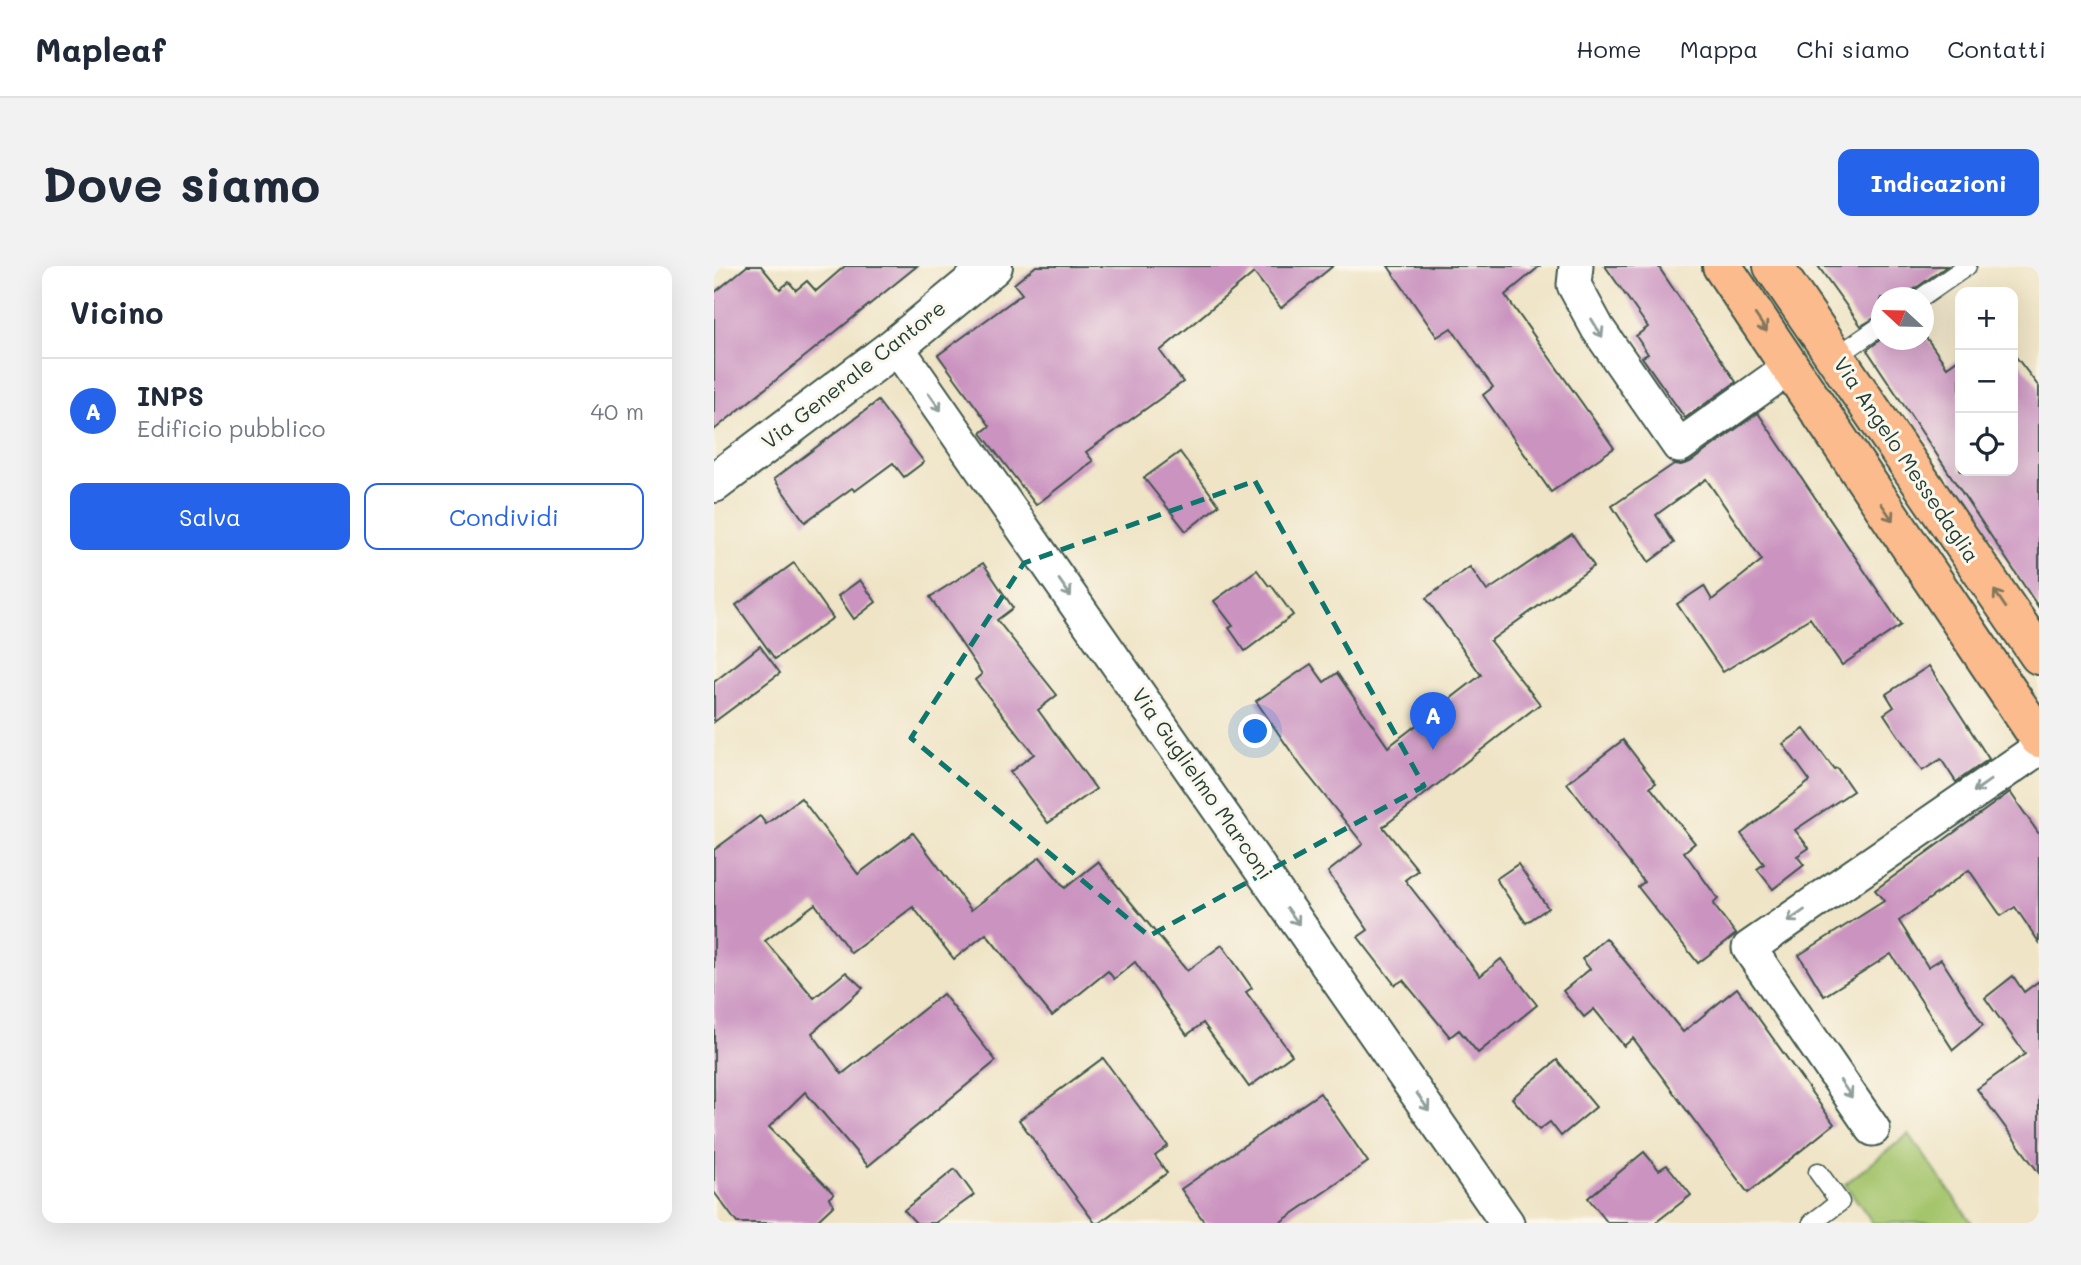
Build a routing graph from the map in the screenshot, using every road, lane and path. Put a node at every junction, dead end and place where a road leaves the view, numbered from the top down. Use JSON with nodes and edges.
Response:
{"nodes":[{"id":1,"x":1576,"y":266,"type":"edge"},
{"id":2,"x":1722,"y":266,"type":"edge"},
{"id":3,"x":1773,"y":266,"type":"edge"},
{"id":4,"x":1966,"y":266,"type":"edge"},
{"id":5,"x":977,"y":271,"type":"edge"},
{"id":6,"x":1934,"y":289,"type":"edge"},
{"id":7,"x":1871,"y":333,"type":"edge"},
{"id":8,"x":896,"y":346,"type":"junction"},
{"id":9,"x":1836,"y":357,"type":"junction"},
{"id":10,"x":1790,"y":367,"type":"junction"},
{"id":11,"x":714,"y":482,"type":"edge"},
{"id":12,"x":2039,"y":655,"type":"edge"},
{"id":13,"x":2039,"y":738,"type":"edge"},
{"id":14,"x":2039,"y":748,"type":"edge"},
{"id":15,"x":1873,"y":1129,"type":"dead end"},
{"id":16,"x":1818,"y":1172,"type":"dead end"},
{"id":17,"x":1507,"y":1223,"type":"edge"},
{"id":18,"x":1812,"y":1223,"type":"edge"}],
"edges":[{"from":1,"to":10,"type":"street","one_way":true},
{"from":2,"to":10,"type":"main road","name":"Via Angelo Messedaglia","one_way":true},
{"from":3,"to":9,"type":"main road","name":"Via Angelo Messedaglia"},
{"from":4,"to":6,"type":"lane"},
{"from":5,"to":8,"type":"street","name":"Via Generale Cantore"},
{"from":7,"to":9,"type":"lane"},
{"from":8,"to":11,"type":"street","name":"Via Generale Cantore"},
{"from":8,"to":17,"type":"street","name":"Via Guglielmo Marconi","one_way":true},
{"from":12,"to":9,"type":"main road","name":"Via Angelo Messedaglia","one_way":true},
{"from":10,"to":13,"type":"main road","name":"Via Angelo Messedaglia","one_way":true},
{"from":14,"to":15,"type":"street","one_way":true},
{"from":16,"to":18,"type":"lane"}]}
